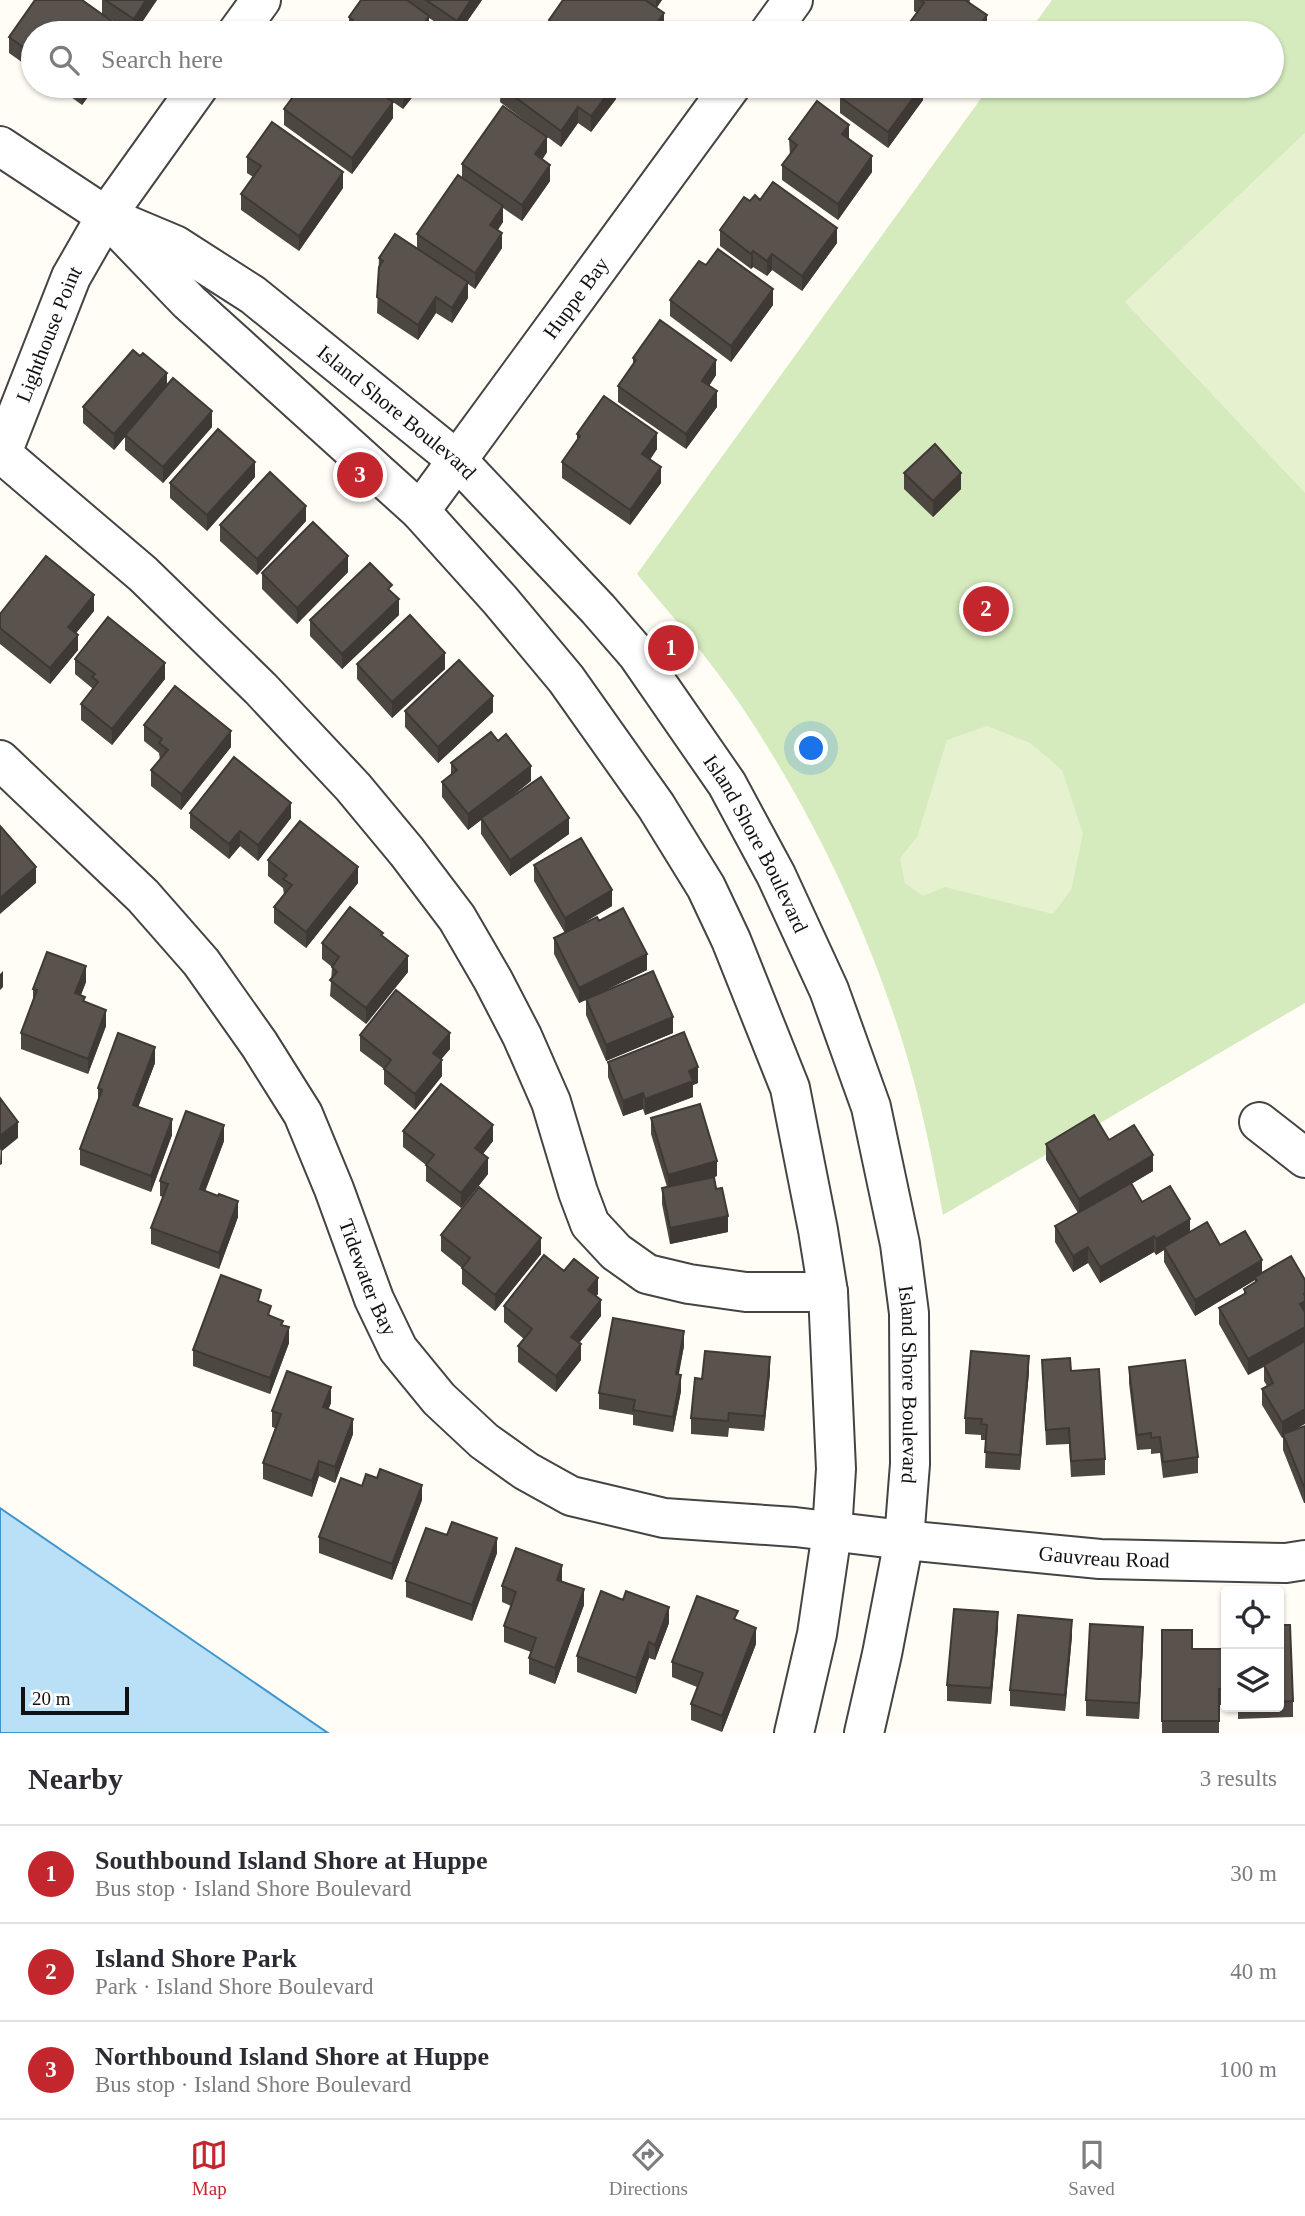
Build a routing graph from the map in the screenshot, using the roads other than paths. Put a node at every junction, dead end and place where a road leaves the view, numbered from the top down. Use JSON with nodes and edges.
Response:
{"nodes":[{"id":1,"x":261,"y":0,"type":"edge"},
{"id":2,"x":793,"y":0,"type":"edge"},
{"id":3,"x":246,"y":21,"type":"edge"},
{"id":4,"x":778,"y":21,"type":"edge"},
{"id":5,"x":190,"y":98,"type":"edge"},
{"id":6,"x":722,"y":98,"type":"edge"},
{"id":7,"x":0,"y":146,"type":"edge"},
{"id":8,"x":106,"y":216,"type":"junction"},
{"id":9,"x":1,"y":456,"type":"edge"},
{"id":10,"x":458,"y":461,"type":"junction"},
{"id":11,"x":420,"y":511,"type":"junction"},
{"id":12,"x":0,"y":760,"type":"edge"},
{"id":13,"x":1259,"y":1122,"type":"dead end"},
{"id":14,"x":1305,"y":1158,"type":"edge"},
{"id":15,"x":828,"y":1292,"type":"junction"},
{"id":16,"x":832,"y":1532,"type":"junction"},
{"id":17,"x":904,"y":1540,"type":"junction"},
{"id":18,"x":1305,"y":1560,"type":"edge"},
{"id":19,"x":794,"y":1733,"type":"edge"},
{"id":20,"x":864,"y":1733,"type":"edge"}],
"edges":[{"from":1,"to":3,"type":"street"},
{"from":2,"to":4,"type":"street"},
{"from":5,"to":8,"type":"street"},
{"from":6,"to":10,"type":"street","name":"Huppe Bay"},
{"from":7,"to":8,"type":"street","name":"Island Shore Boulevard"},
{"from":8,"to":9,"type":"street","name":"Lighthouse Point"},
{"from":8,"to":10,"type":"street","name":"Island Shore Boulevard"},
{"from":8,"to":11,"type":"street","name":"Island Shore Boulevard"},
{"from":9,"to":15,"type":"street"},
{"from":10,"to":11,"type":"street","name":"Huppe Bay"},
{"from":10,"to":17,"type":"street","name":"Island Shore Boulevard"},
{"from":11,"to":15,"type":"street","name":"Island Shore Boulevard"},
{"from":12,"to":16,"type":"street","name":"Tidewater Bay"},
{"from":13,"to":14,"type":"street"},
{"from":15,"to":16,"type":"street","name":"Island Shore Boulevard"},
{"from":16,"to":17,"type":"street","name":"Tidewater Bay"},
{"from":16,"to":19,"type":"street","name":"Island Shore Boulevard"},
{"from":17,"to":18,"type":"street","name":"Gauvreau Road"},
{"from":17,"to":20,"type":"street","name":"Island Shore Boulevard"}]}
